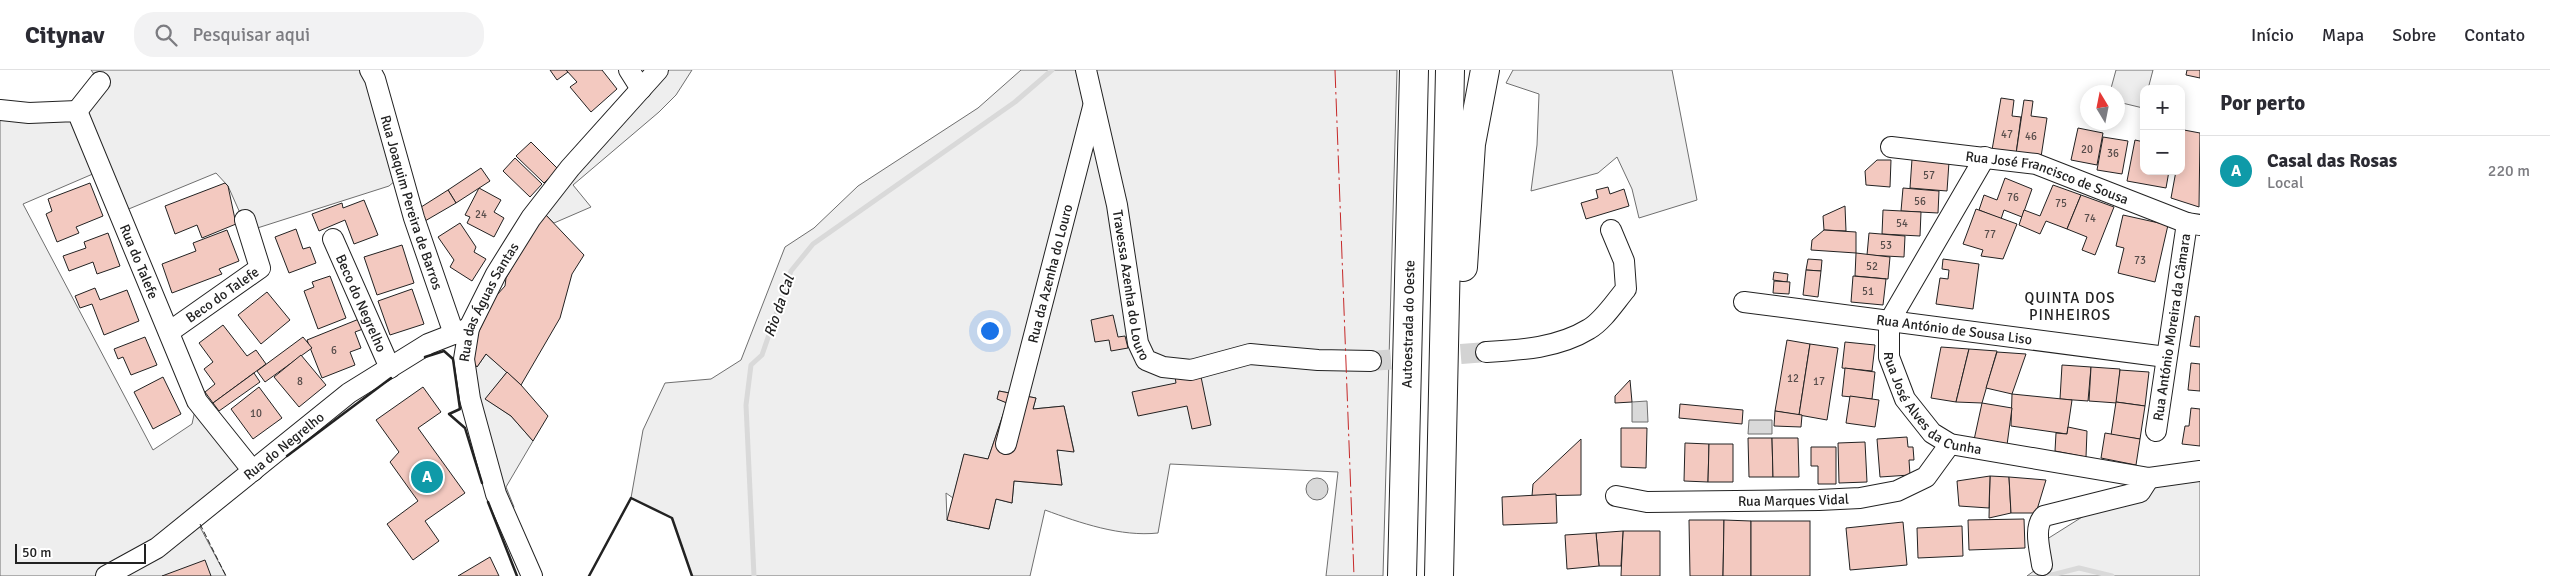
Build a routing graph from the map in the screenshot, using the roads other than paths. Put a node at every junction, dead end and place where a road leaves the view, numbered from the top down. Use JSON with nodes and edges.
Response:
{"nodes":[{"id":1,"x":370,"y":70,"type":"edge"},
{"id":2,"x":629,"y":70,"type":"edge"},
{"id":3,"x":658,"y":70,"type":"edge"},
{"id":4,"x":1086,"y":70,"type":"edge"},
{"id":5,"x":1414,"y":70,"type":"edge"},
{"id":6,"x":1450,"y":70,"type":"edge"},
{"id":7,"x":1485,"y":70,"type":"edge"},
{"id":8,"x":100,"y":82,"type":"dead end"},
{"id":9,"x":641,"y":89,"type":"junction"},
{"id":10,"x":1094,"y":102,"type":"junction"},
{"id":11,"x":0,"y":110,"type":"edge"},
{"id":12,"x":77,"y":111,"type":"junction"},
{"id":13,"x":1891,"y":147,"type":"dead end"},
{"id":14,"x":1985,"y":157,"type":"junction"},
{"id":15,"x":245,"y":220,"type":"dead end"},
{"id":16,"x":2194,"y":224,"type":"edge"},
{"id":17,"x":1612,"y":230,"type":"dead end"},
{"id":18,"x":333,"y":239,"type":"dead end"},
{"id":19,"x":1744,"y":302,"type":"dead end"},
{"id":20,"x":1889,"y":322,"type":"junction"},
{"id":21,"x":462,"y":331,"type":"junction"},
{"id":22,"x":169,"y":332,"type":"junction"},
{"id":23,"x":1486,"y":352,"type":"tunnel mouth"},
{"id":24,"x":2166,"y":356,"type":"junction"},
{"id":25,"x":1371,"y":360,"type":"tunnel mouth"},
{"id":26,"x":390,"y":368,"type":"junction"},
{"id":27,"x":1442,"y":419,"type":"junction"},
{"id":28,"x":2156,"y":431,"type":"dead end"},
{"id":29,"x":1006,"y":444,"type":"dead end"},
{"id":30,"x":1950,"y":444,"type":"junction"},
{"id":31,"x":2200,"y":471,"type":"edge"},
{"id":32,"x":253,"y":472,"type":"junction"},
{"id":33,"x":2150,"y":478,"type":"junction"},
{"id":34,"x":1616,"y":496,"type":"dead end"},
{"id":35,"x":2042,"y":565,"type":"dead end"},
{"id":36,"x":106,"y":576,"type":"edge"},
{"id":37,"x":532,"y":576,"type":"edge"},
{"id":38,"x":1402,"y":576,"type":"edge"},
{"id":39,"x":1439,"y":576,"type":"edge"}],
"edges":[{"from":1,"to":21,"type":"street","name":"Rua Joaquim Pereira de Barros"},
{"from":2,"to":9,"type":"street"},
{"from":3,"to":9,"type":"street","name":"Rua das Águas Santas"},
{"from":4,"to":10,"type":"street"},
{"from":5,"to":38,"type":"highway","name":"Autoestrada do Oeste"},
{"from":6,"to":27,"type":"highway"},
{"from":7,"to":27,"type":"highway"},
{"from":8,"to":12,"type":"street"},
{"from":9,"to":21,"type":"street","name":"Rua das Águas Santas"},
{"from":10,"to":25,"type":"street","name":"Travessa Azenha do Louro"},
{"from":10,"to":29,"type":"street","name":"Rua da Azenha do Louro"},
{"from":11,"to":12,"type":"street"},
{"from":12,"to":22,"type":"street","name":"Rua do Talefe"},
{"from":13,"to":14,"type":"street","name":"Rua José Francisco de Sousa"},
{"from":14,"to":16,"type":"street","name":"Rua José Francisco de Sousa"},
{"from":14,"to":20,"type":"street","name":"Rua José Alves da Cunha"},
{"from":15,"to":22,"type":"street","name":"Beco do Talefe"},
{"from":16,"to":24,"type":"street","name":"Rua António Moreira da Câmara"},
{"from":17,"to":23,"type":"street"},
{"from":18,"to":26,"type":"street","name":"Beco do Negrelho"},
{"from":19,"to":20,"type":"street","name":"Rua António de Sousa Liso"},
{"from":20,"to":24,"type":"street","name":"Rua António de Sousa Liso"},
{"from":20,"to":30,"type":"street","name":"Rua José Alves da Cunha"},
{"from":21,"to":26,"type":"street","name":"Rua do Negrelho"},
{"from":21,"to":37,"type":"street","name":"Rua das Águas Santas"},
{"from":22,"to":32,"type":"street","name":"Rua do Talefe"},
{"from":24,"to":28,"type":"street","name":"Rua António Moreira da Câmara"},
{"from":26,"to":32,"type":"street","name":"Rua do Negrelho"},
{"from":27,"to":39,"type":"highway"},
{"from":30,"to":33,"type":"street","name":"Rua José Alves da Cunha"},
{"from":30,"to":34,"type":"street","name":"Rua Marques Vidal"},
{"from":31,"to":33,"type":"street","name":"Rua José Alves da Cunha"},
{"from":32,"to":36,"type":"street","name":"Rua do Negrelho"},
{"from":33,"to":35,"type":"street"}]}
